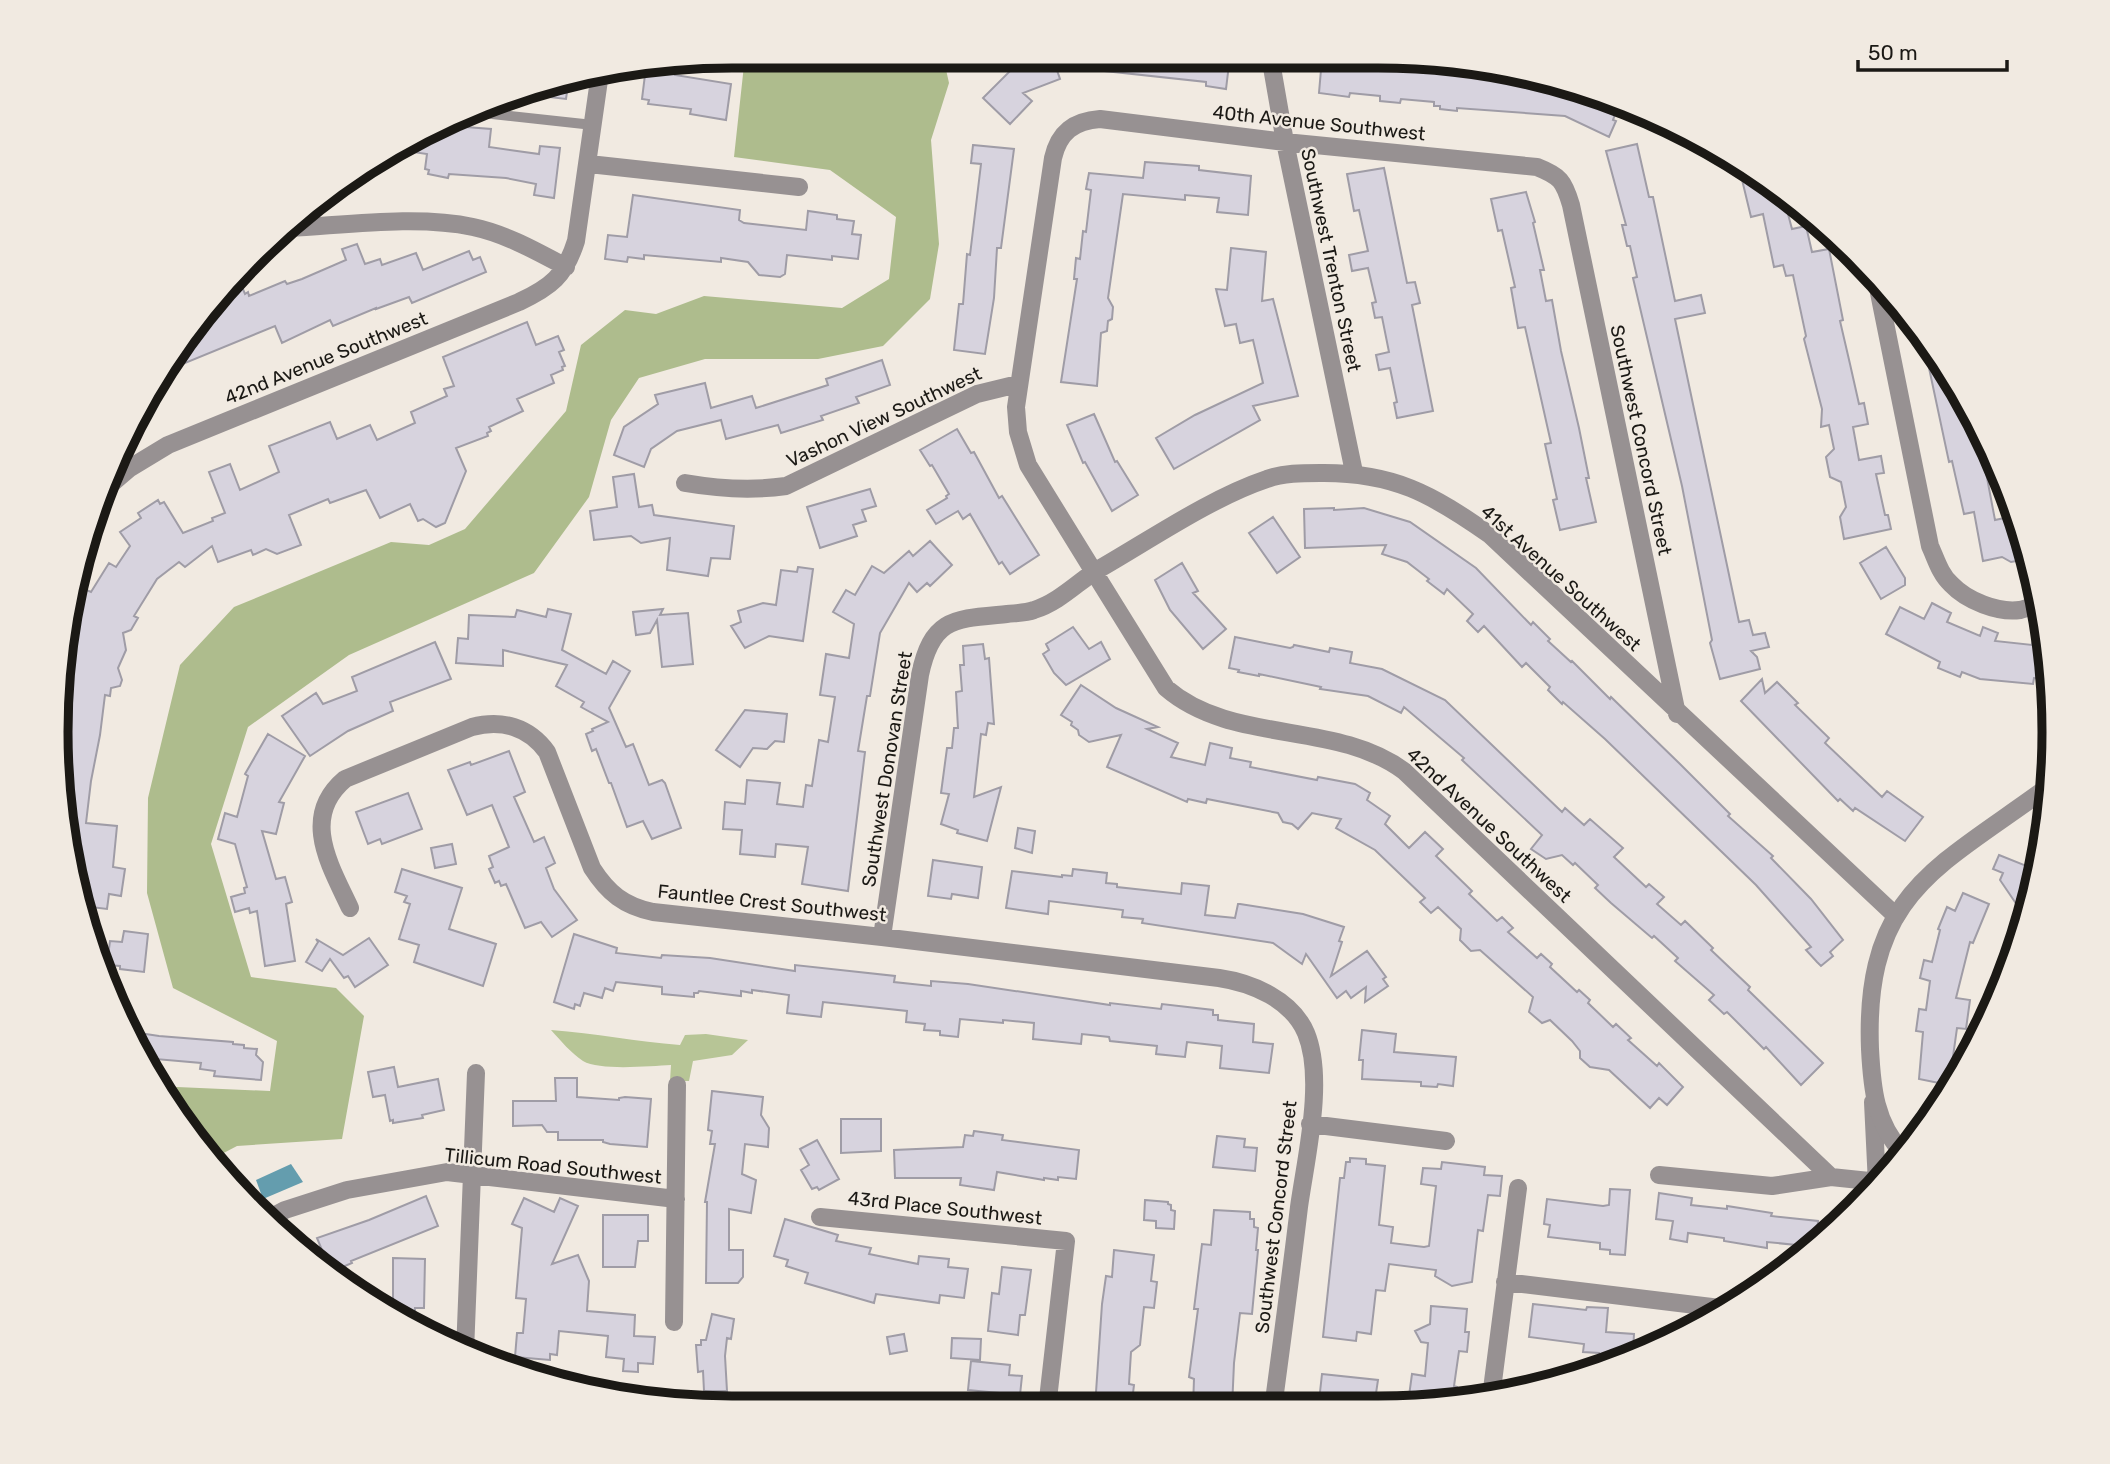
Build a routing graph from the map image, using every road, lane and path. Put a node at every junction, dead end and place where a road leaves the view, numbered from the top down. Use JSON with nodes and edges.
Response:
{"nodes":[{"id":1,"x":1272,"y":68,"type":"edge"},
{"id":2,"x":599,"y":82,"type":"edge"},
{"id":3,"x":491,"y":114,"type":"edge"},
{"id":4,"x":593,"y":125,"type":"junction"},
{"id":5,"x":1285,"y":142,"type":"junction"},
{"id":6,"x":589,"y":164,"type":"junction"},
{"id":7,"x":1558,"y":177,"type":"joint"},
{"id":8,"x":799,"y":187,"type":"dead end"},
{"id":9,"x":301,"y":227,"type":"edge"},
{"id":10,"x":566,"y":267,"type":"junction"},
{"id":11,"x":1880,"y":298,"type":"edge"},
{"id":12,"x":1018,"y":384,"type":"junction"},
{"id":13,"x":1353,"y":472,"type":"junction"},
{"id":14,"x":119,"y":477,"type":"edge"},
{"id":15,"x":685,"y":483,"type":"dead end"},
{"id":16,"x":1094,"y":572,"type":"junction"},
{"id":17,"x":2030,"y":607,"type":"edge"},
{"id":18,"x":1678,"y":714,"type":"junction"},
{"id":19,"x":2038,"y":794,"type":"edge"},
{"id":20,"x":351,"y":908,"type":"dead end"},
{"id":21,"x":1896,"y":916,"type":"junction"},
{"id":22,"x":882,"y":937,"type":"junction"},
{"id":23,"x":1306,"y":1033,"type":"joint"},
{"id":24,"x":476,"y":1073,"type":"dead end"},
{"id":25,"x":677,"y":1085,"type":"dead end"},
{"id":26,"x":1871,"y":1085,"type":"junction"},
{"id":27,"x":1310,"y":1124,"type":"junction"},
{"id":28,"x":1446,"y":1141,"type":"dead end"},
{"id":29,"x":1897,"y":1145,"type":"edge"},
{"id":30,"x":1877,"y":1170,"type":"edge"},
{"id":31,"x":474,"y":1175,"type":"junction"},
{"id":32,"x":1659,"y":1175,"type":"dead end"},
{"id":33,"x":1831,"y":1177,"type":"junction"},
{"id":34,"x":1867,"y":1181,"type":"edge"},
{"id":35,"x":1518,"y":1188,"type":"dead end"},
{"id":36,"x":676,"y":1199,"type":"junction"},
{"id":37,"x":277,"y":1214,"type":"edge"},
{"id":38,"x":820,"y":1217,"type":"dead end"},
{"id":39,"x":1505,"y":1282,"type":"junction"},
{"id":40,"x":1710,"y":1307,"type":"edge"},
{"id":41,"x":674,"y":1322,"type":"dead end"},
{"id":42,"x":466,"y":1339,"type":"edge"},
{"id":43,"x":1491,"y":1386,"type":"edge"},
{"id":44,"x":1048,"y":1396,"type":"edge"},
{"id":45,"x":1275,"y":1396,"type":"edge"}],
"edges":[{"from":1,"to":5,"type":"street","name":"Southwest Trenton Street"},
{"from":2,"to":4,"type":"street"},
{"from":3,"to":4,"type":"lane"},
{"from":4,"to":6,"type":"street"},
{"from":5,"to":7,"type":"street","name":"40th Avenue Southwest"},
{"from":5,"to":12,"type":"street","name":"40th Avenue Southwest"},
{"from":5,"to":13,"type":"street","name":"Southwest Trenton Street"},
{"from":6,"to":8,"type":"street"},
{"from":6,"to":10,"type":"street"},
{"from":7,"to":18,"type":"street","name":"Southwest Concord Street"},
{"from":9,"to":10,"type":"street"},
{"from":10,"to":14,"type":"street","name":"42nd Avenue Southwest"},
{"from":11,"to":17,"type":"street"},
{"from":12,"to":15,"type":"street","name":"Vashon View Southwest"},
{"from":12,"to":16,"type":"street"},
{"from":13,"to":16,"type":"street","name":"41st Avenue Southwest"},
{"from":13,"to":18,"type":"street","name":"41st Avenue Southwest"},
{"from":16,"to":22,"type":"street","name":"Southwest Donovan Street"},
{"from":16,"to":33,"type":"street","name":"42nd Avenue Southwest"},
{"from":18,"to":21,"type":"street","name":"41st Avenue Southwest"},
{"from":19,"to":21,"type":"street"},
{"from":20,"to":22,"type":"street","name":"Fauntlee Crest Southwest"},
{"from":21,"to":26,"type":"street"},
{"from":22,"to":23,"type":"street","name":"Fauntlee Crest Southwest"},
{"from":23,"to":27,"type":"street","name":"Southwest Concord Street"},
{"from":24,"to":31,"type":"street"},
{"from":25,"to":36,"type":"street"},
{"from":26,"to":29,"type":"street"},
{"from":26,"to":30,"type":"street"},
{"from":27,"to":28,"type":"street"},
{"from":27,"to":45,"type":"street","name":"Southwest Concord Street"},
{"from":31,"to":36,"type":"street","name":"Tillicum Road Southwest"},
{"from":31,"to":37,"type":"street","name":"Tillicum Road Southwest"},
{"from":31,"to":42,"type":"street"},
{"from":32,"to":33,"type":"street"},
{"from":33,"to":34,"type":"street"},
{"from":35,"to":39,"type":"street"},
{"from":36,"to":41,"type":"street"},
{"from":38,"to":44,"type":"street","name":"43rd Place Southwest"},
{"from":39,"to":40,"type":"street"},
{"from":39,"to":43,"type":"street"}]}
